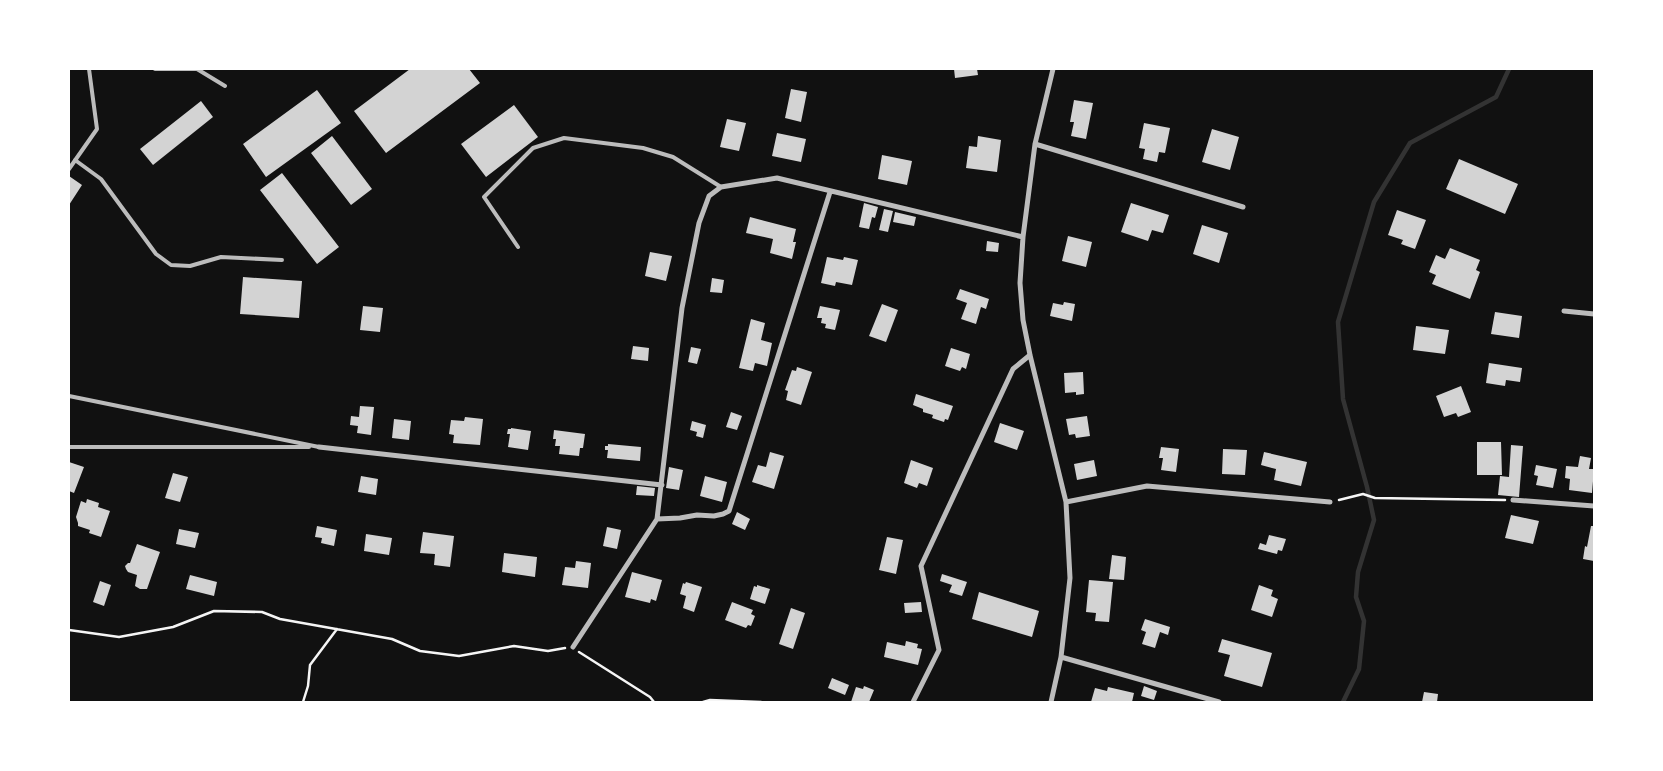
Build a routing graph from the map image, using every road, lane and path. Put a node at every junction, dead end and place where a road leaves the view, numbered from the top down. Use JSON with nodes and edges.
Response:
{"nodes":[{"id":1,"x":89,"y":69,"type":"edge"},
{"id":2,"x":155,"y":69,"type":"edge"},
{"id":3,"x":1052,"y":69,"type":"edge"},
{"id":4,"x":225,"y":86,"type":"dead end"},
{"id":5,"x":1035,"y":144,"type":"junction"},
{"id":6,"x":75,"y":160,"type":"junction"},
{"id":7,"x":69,"y":169,"type":"edge"},
{"id":8,"x":721,"y":188,"type":"junction"},
{"id":9,"x":830,"y":192,"type":"junction"},
{"id":10,"x":1243,"y":207,"type":"dead end"},
{"id":11,"x":1023,"y":237,"type":"junction"},
{"id":12,"x":518,"y":247,"type":"dead end"},
{"id":13,"x":282,"y":260,"type":"dead end"},
{"id":14,"x":1564,"y":311,"type":"dead end"},
{"id":15,"x":1594,"y":314,"type":"edge"},
{"id":16,"x":1030,"y":355,"type":"junction"},
{"id":17,"x":69,"y":396,"type":"edge"},
{"id":18,"x":69,"y":447,"type":"edge"},
{"id":19,"x":319,"y":447,"type":"junction"},
{"id":20,"x":662,"y":485,"type":"junction"},
{"id":21,"x":1513,"y":500,"type":"joint"},
{"id":22,"x":1066,"y":502,"type":"junction"},
{"id":23,"x":1330,"y":502,"type":"joint"},
{"id":24,"x":1594,"y":506,"type":"edge"},
{"id":25,"x":657,"y":519,"type":"junction"},
{"id":26,"x":337,"y":629,"type":"junction"},
{"id":27,"x":69,"y":630,"type":"edge"},
{"id":28,"x":573,"y":647,"type":"junction"},
{"id":29,"x":1061,"y":657,"type":"junction"},
{"id":30,"x":303,"y":702,"type":"edge"},
{"id":31,"x":654,"y":702,"type":"edge"},
{"id":32,"x":703,"y":702,"type":"edge"},
{"id":33,"x":761,"y":702,"type":"edge"},
{"id":34,"x":913,"y":702,"type":"edge"},
{"id":35,"x":1051,"y":702,"type":"edge"},
{"id":36,"x":1219,"y":702,"type":"edge"}],
"edges":[{"from":1,"to":6,"type":"lane"},
{"from":2,"to":4,"type":"lane"},
{"from":3,"to":5,"type":"street"},
{"from":5,"to":10,"type":"street"},
{"from":5,"to":11,"type":"street"},
{"from":6,"to":7,"type":"lane"},
{"from":6,"to":13,"type":"lane"},
{"from":8,"to":9,"type":"street"},
{"from":8,"to":12,"type":"lane"},
{"from":8,"to":20,"type":"street"},
{"from":9,"to":11,"type":"street"},
{"from":9,"to":25,"type":"street"},
{"from":11,"to":16,"type":"street"},
{"from":14,"to":15,"type":"street"},
{"from":16,"to":22,"type":"street"},
{"from":16,"to":34,"type":"street"},
{"from":17,"to":19,"type":"lane"},
{"from":18,"to":19,"type":"lane"},
{"from":19,"to":20,"type":"street"},
{"from":20,"to":25,"type":"street"},
{"from":21,"to":23,"type":"path"},
{"from":21,"to":24,"type":"street"},
{"from":22,"to":23,"type":"street"},
{"from":22,"to":29,"type":"street"},
{"from":25,"to":28,"type":"street"},
{"from":26,"to":27,"type":"path"},
{"from":26,"to":28,"type":"path"},
{"from":26,"to":30,"type":"path"},
{"from":28,"to":31,"type":"path"},
{"from":29,"to":35,"type":"street"},
{"from":29,"to":36,"type":"street"},
{"from":32,"to":33,"type":"path"}]}
